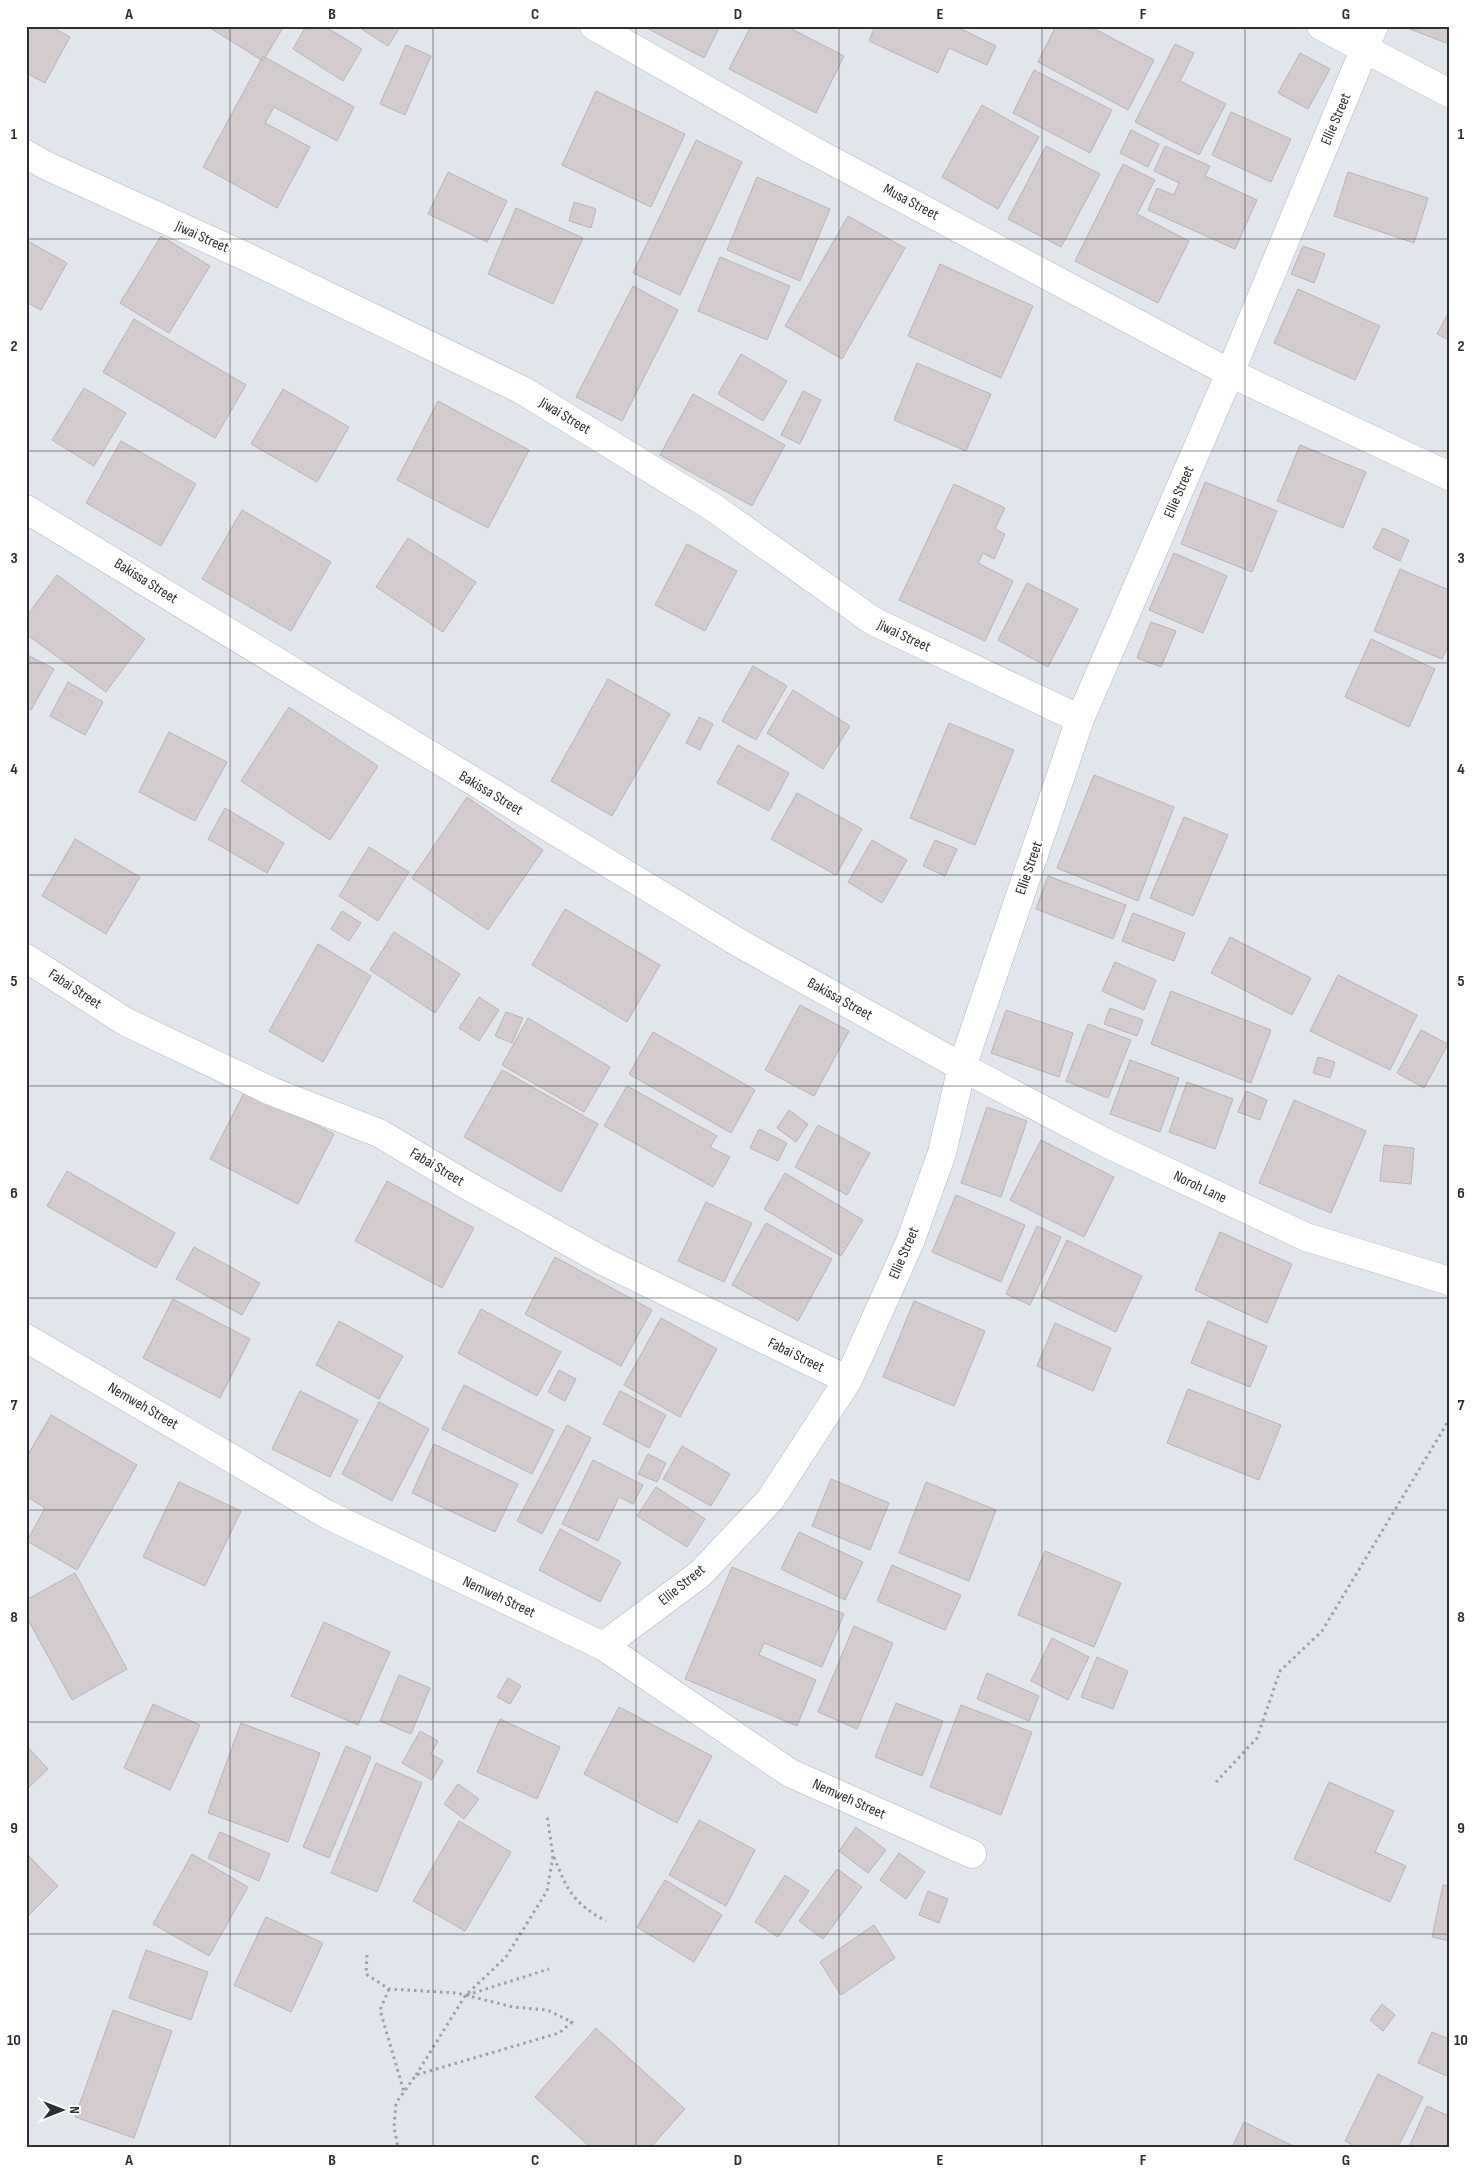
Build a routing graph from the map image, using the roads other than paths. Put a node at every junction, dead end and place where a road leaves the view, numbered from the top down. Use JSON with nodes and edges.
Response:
{"nodes":[{"id":1,"x":594,"y":26,"type":"edge"},
{"id":2,"x":1321,"y":26,"type":"edge"},
{"id":3,"x":1370,"y":38,"type":"edge"},
{"id":4,"x":1449,"y":93,"type":"edge"},
{"id":5,"x":26,"y":154,"type":"edge"},
{"id":6,"x":1230,"y":373,"type":"junction"},
{"id":7,"x":1449,"y":476,"type":"edge"},
{"id":8,"x":26,"y":509,"type":"edge"},
{"id":9,"x":1080,"y":719,"type":"junction"},
{"id":10,"x":26,"y":958,"type":"edge"},
{"id":11,"x":962,"y":1067,"type":"junction"},
{"id":12,"x":1449,"y":1281,"type":"edge"},
{"id":13,"x":26,"y":1338,"type":"edge"},
{"id":14,"x":848,"y":1380,"type":"junction"},
{"id":15,"x":603,"y":1646,"type":"junction"},
{"id":16,"x":972,"y":1854,"type":"dead end"}],
"edges":[{"from":1,"to":6,"type":"street","name":"Musa Street"},
{"from":2,"to":3,"type":"street"},
{"from":3,"to":4,"type":"street"},
{"from":3,"to":6,"type":"street","name":"Ellie Street"},
{"from":5,"to":9,"type":"street","name":"Jiwai Street"},
{"from":6,"to":7,"type":"street","name":"Musa Street"},
{"from":6,"to":9,"type":"street","name":"Ellie Street"},
{"from":8,"to":11,"type":"street","name":"Bakissa Street"},
{"from":9,"to":11,"type":"street","name":"Ellie Street"},
{"from":10,"to":14,"type":"street","name":"Fabai Street"},
{"from":11,"to":12,"type":"street","name":"Noroh Lane"},
{"from":11,"to":14,"type":"street","name":"Ellie Street"},
{"from":13,"to":15,"type":"street","name":"Nemweh Street"},
{"from":14,"to":15,"type":"street","name":"Ellie Street"},
{"from":15,"to":16,"type":"street","name":"Nemweh Street"}]}
